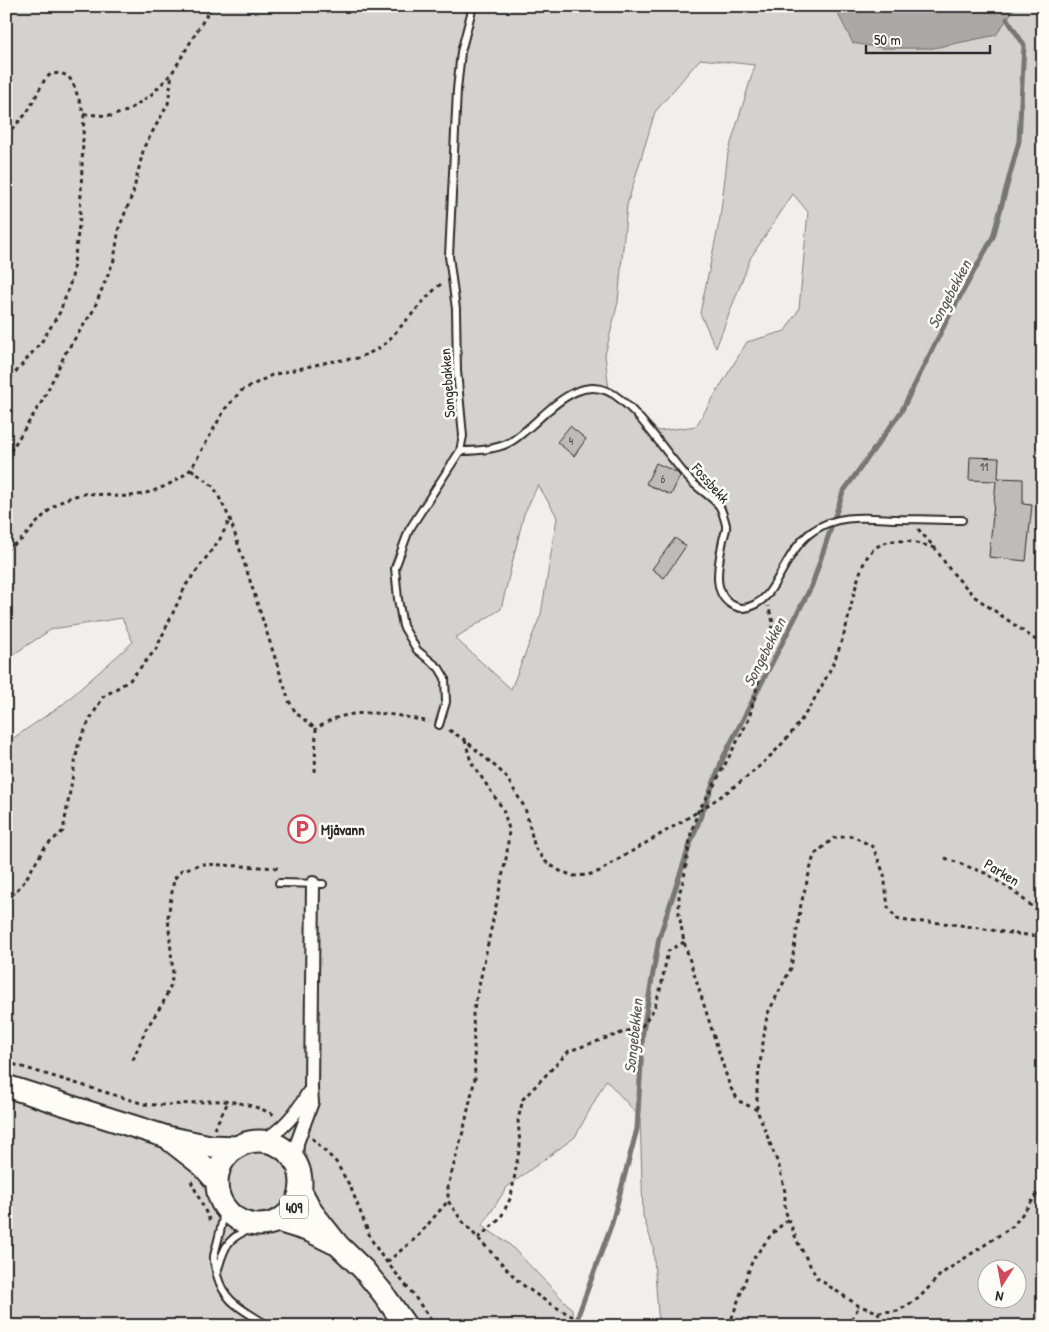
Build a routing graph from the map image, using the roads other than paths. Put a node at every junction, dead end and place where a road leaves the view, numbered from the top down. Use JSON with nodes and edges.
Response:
{"nodes":[{"id":1,"x":473,"y":6,"type":"edge"},
{"id":2,"x":460,"y":451,"type":"junction"},
{"id":3,"x":962,"y":520,"type":"dead end"},
{"id":4,"x":439,"y":725,"type":"road end"},
{"id":5,"x":279,"y":883,"type":"dead end"},
{"id":6,"x":318,"y":884,"type":"joint"},
{"id":7,"x":6,"y":1086,"type":"edge"},
{"id":8,"x":311,"y":1089,"type":"junction"},
{"id":9,"x":167,"y":1137,"type":"junction"},
{"id":10,"x":262,"y":1141,"type":"junction"},
{"id":11,"x":237,"y":1147,"type":"junction"},
{"id":12,"x":296,"y":1162,"type":"junction"},
{"id":13,"x":217,"y":1182,"type":"junction"},
{"id":14,"x":301,"y":1191,"type":"junction"},
{"id":15,"x":224,"y":1207,"type":"junction"},
{"id":16,"x":278,"y":1221,"type":"junction"},
{"id":17,"x":258,"y":1225,"type":"junction"},
{"id":18,"x":338,"y":1245,"type":"junction"},
{"id":19,"x":217,"y":1274,"type":"junction"},
{"id":20,"x":268,"y":1326,"type":"edge"},
{"id":21,"x":406,"y":1326,"type":"edge"}],
"edges":[{"from":1,"to":2,"type":"lane","name":"Songebakken"},
{"from":2,"to":3,"type":"lane","name":"Fossbekk"},
{"from":2,"to":4,"type":"lane","name":"Songebakken"},
{"from":5,"to":6,"type":"lane"},
{"from":6,"to":8,"type":"street"},
{"from":7,"to":9,"type":"main road"},
{"from":8,"to":10,"type":"street"},
{"from":8,"to":12,"type":"street"},
{"from":9,"to":11,"type":"main road"},
{"from":9,"to":13,"type":"main road"},
{"from":10,"to":11,"type":"main road"},
{"from":10,"to":12,"type":"main road"},
{"from":11,"to":13,"type":"main road"},
{"from":12,"to":14,"type":"main road","number":"409"},
{"from":13,"to":15,"type":"main road"},
{"from":14,"to":16,"type":"main road","number":"409"},
{"from":14,"to":18,"type":"main road","number":"409"},
{"from":15,"to":17,"type":"main road"},
{"from":15,"to":19,"type":"lane"},
{"from":16,"to":17,"type":"main road","number":"409"},
{"from":16,"to":18,"type":"main road","number":"409"},
{"from":17,"to":19,"type":"lane"},
{"from":18,"to":21,"type":"main road","number":"409"},
{"from":19,"to":20,"type":"lane"}]}
